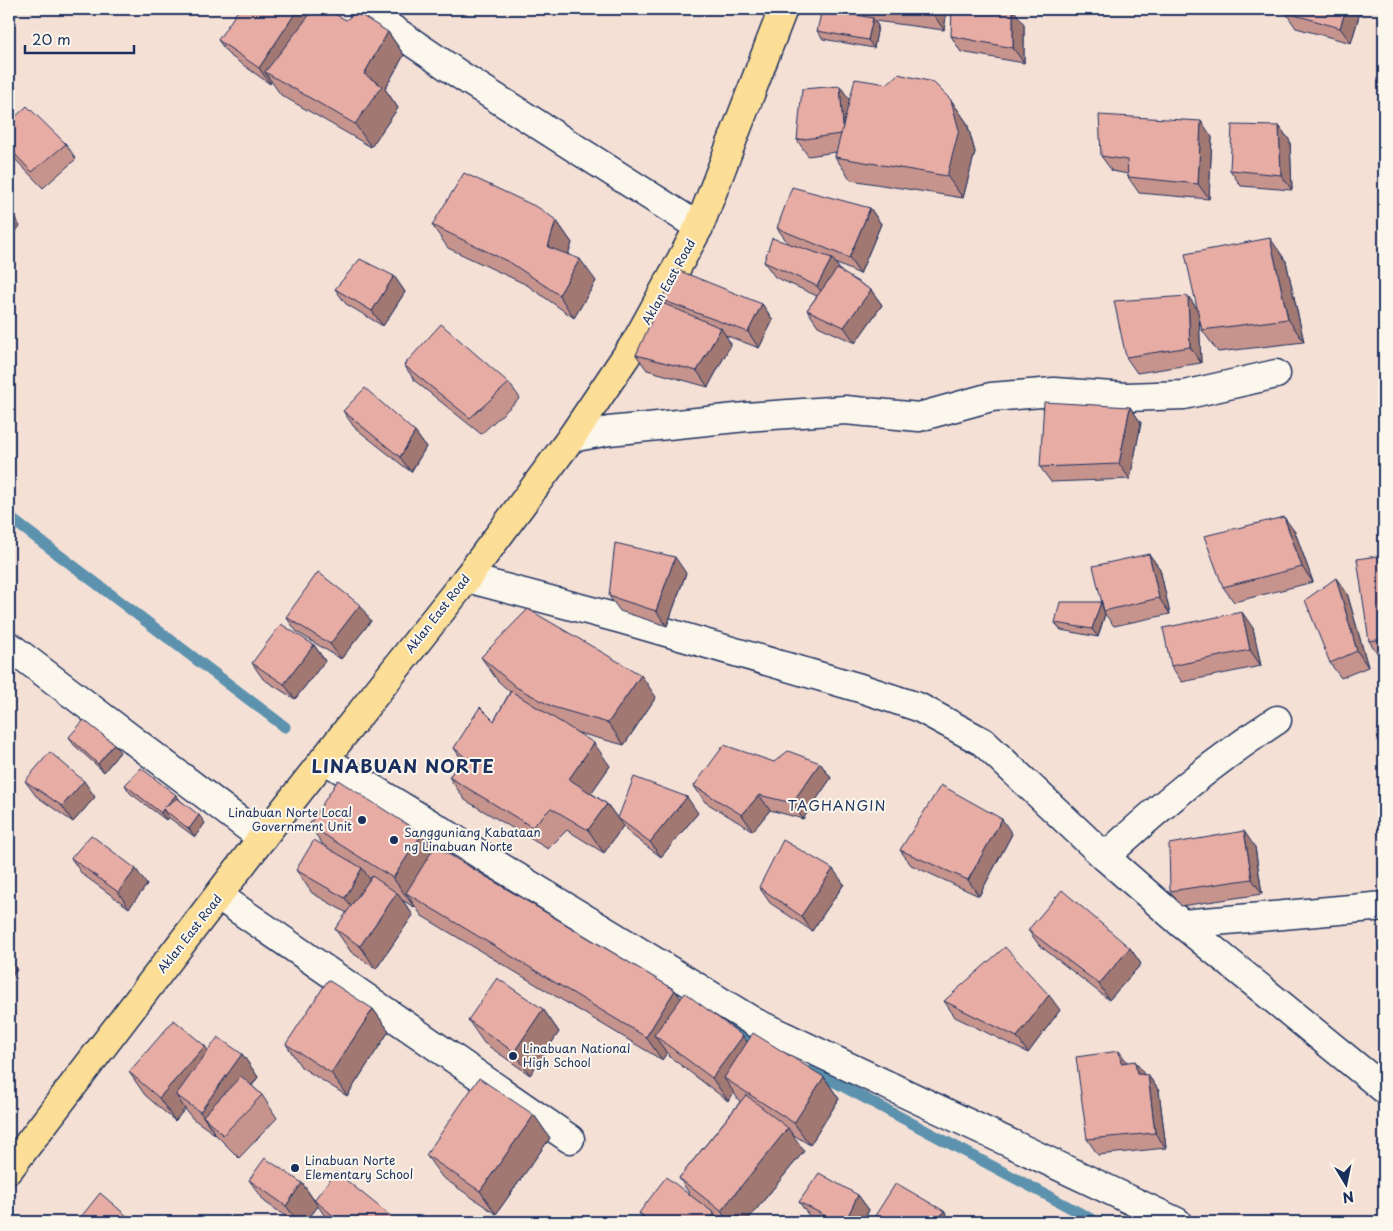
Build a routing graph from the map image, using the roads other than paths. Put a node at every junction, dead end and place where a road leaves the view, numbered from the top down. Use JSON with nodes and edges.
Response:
{"nodes":[{"id":1,"x":363,"y":9,"type":"edge"},
{"id":2,"x":783,"y":9,"type":"edge"},
{"id":3,"x":700,"y":227,"type":"junction"},
{"id":4,"x":1276,"y":374,"type":"dead end"},
{"id":5,"x":571,"y":438,"type":"junction"},
{"id":6,"x":467,"y":578,"type":"junction"},
{"id":7,"x":9,"y":646,"type":"edge"},
{"id":8,"x":1277,"y":720,"type":"dead end"},
{"id":9,"x":324,"y":759,"type":"junction"},
{"id":10,"x":262,"y":838,"type":"junction"},
{"id":11,"x":1105,"y":857,"type":"junction"},
{"id":12,"x":219,"y":896,"type":"junction"},
{"id":13,"x":1384,"y":906,"type":"edge"},
{"id":14,"x":1182,"y":924,"type":"junction"},
{"id":15,"x":1384,"y":1089,"type":"edge"},
{"id":16,"x":570,"y":1139,"type":"dead end"},
{"id":17,"x":9,"y":1169,"type":"edge"},
{"id":18,"x":1177,"y":1222,"type":"edge"}],
"edges":[{"from":1,"to":3,"type":"street"},
{"from":2,"to":3,"type":"main road","name":"Aklan East Road"},
{"from":3,"to":5,"type":"main road","name":"Aklan East Road"},
{"from":4,"to":5,"type":"street"},
{"from":5,"to":6,"type":"main road","name":"Aklan East Road"},
{"from":6,"to":9,"type":"main road","name":"Aklan East Road"},
{"from":6,"to":11,"type":"street"},
{"from":7,"to":10,"type":"street"},
{"from":8,"to":11,"type":"street"},
{"from":9,"to":10,"type":"main road","name":"Aklan East Road"},
{"from":9,"to":18,"type":"street"},
{"from":10,"to":12,"type":"main road","name":"Aklan East Road"},
{"from":11,"to":14,"type":"street"},
{"from":12,"to":16,"type":"street"},
{"from":12,"to":17,"type":"main road","name":"Aklan East Road"},
{"from":13,"to":14,"type":"street"},
{"from":14,"to":15,"type":"street"}]}
